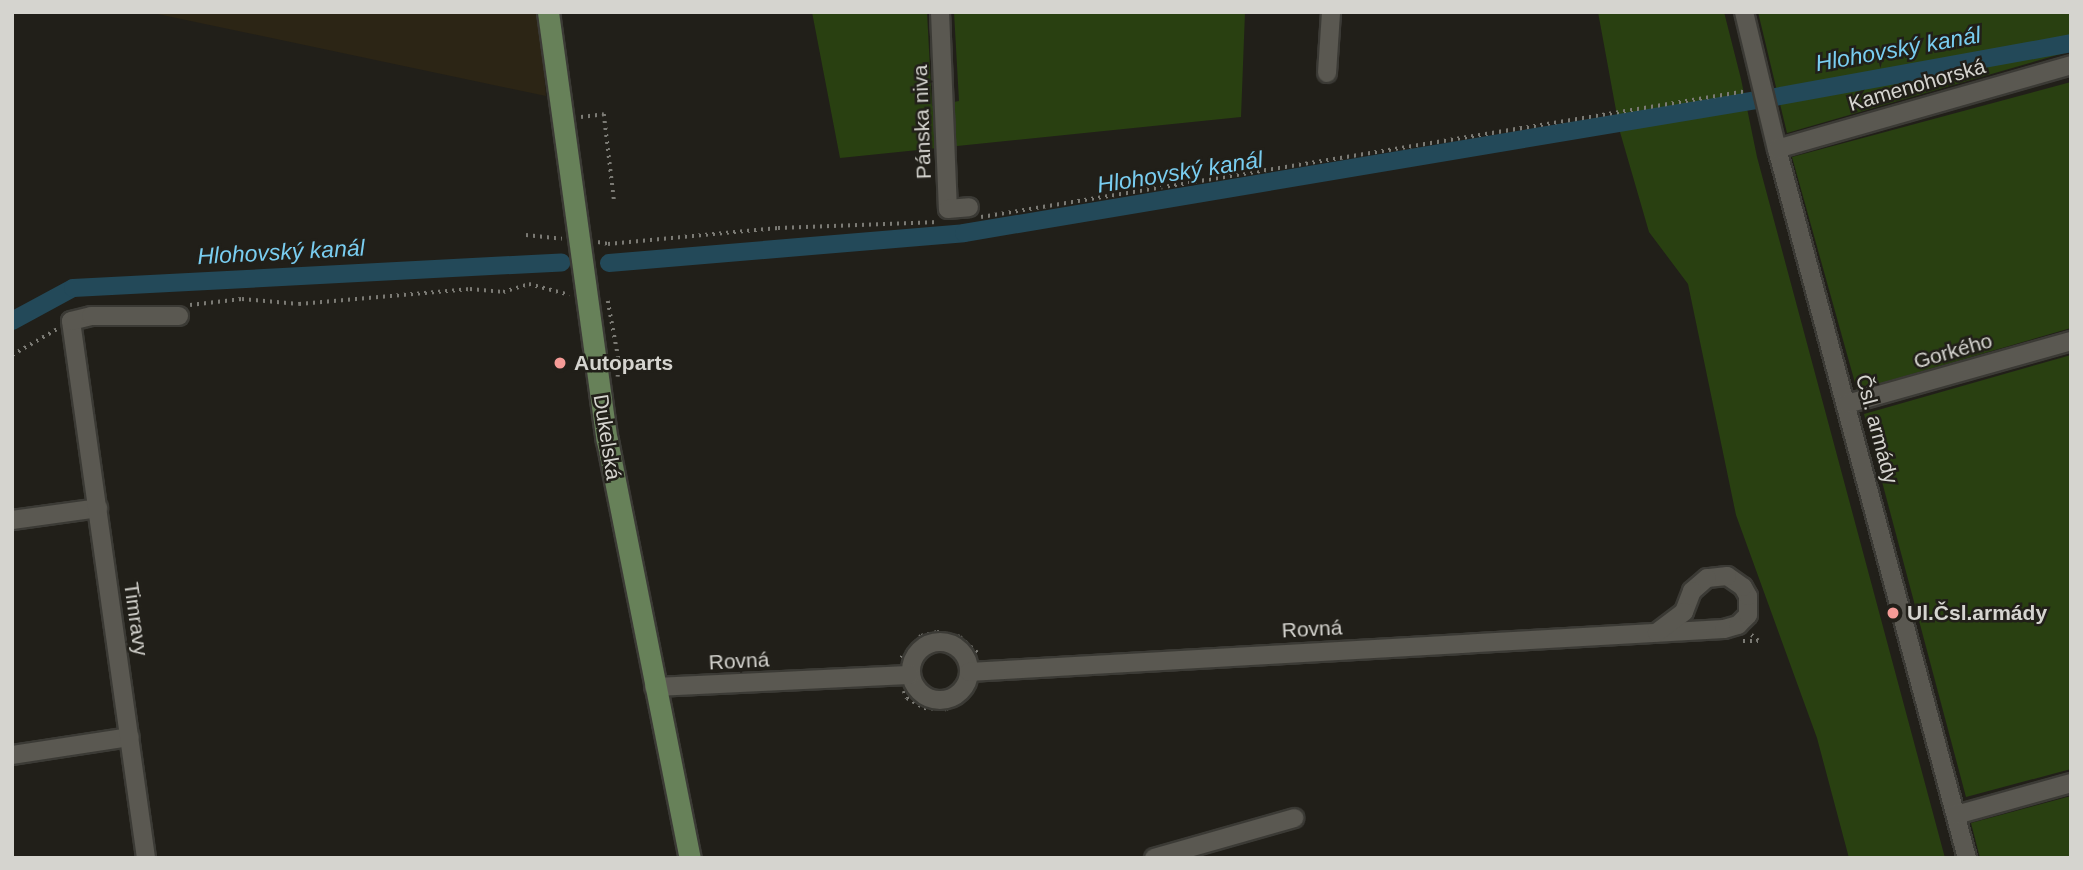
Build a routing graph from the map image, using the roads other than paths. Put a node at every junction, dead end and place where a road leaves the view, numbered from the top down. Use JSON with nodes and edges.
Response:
{"nodes":[{"id":1,"x":548,"y":12,"type":"edge"},
{"id":2,"x":940,"y":12,"type":"edge"},
{"id":3,"x":1331,"y":12,"type":"edge"},
{"id":4,"x":1744,"y":12,"type":"edge"},
{"id":5,"x":2071,"y":65,"type":"edge"},
{"id":6,"x":1327,"y":73,"type":"dead end"},
{"id":7,"x":1777,"y":149,"type":"junction"},
{"id":8,"x":975,"y":212,"type":"road end"},
{"id":9,"x":179,"y":316,"type":"road end"},
{"id":10,"x":2071,"y":341,"type":"edge"},
{"id":11,"x":1847,"y":404,"type":"junction"},
{"id":12,"x":98,"y":508,"type":"junction"},
{"id":13,"x":12,"y":520,"type":"edge"},
{"id":14,"x":1657,"y":632,"type":"junction"},
{"id":15,"x":969,"y":671,"type":"junction"},
{"id":16,"x":910,"y":675,"type":"junction"},
{"id":17,"x":654,"y":687,"type":"junction"},
{"id":18,"x":130,"y":737,"type":"junction"},
{"id":19,"x":12,"y":755,"type":"edge"},
{"id":20,"x":2071,"y":783,"type":"edge"},
{"id":21,"x":1956,"y":815,"type":"junction"},
{"id":22,"x":1294,"y":818,"type":"dead end"},
{"id":23,"x":146,"y":858,"type":"edge"},
{"id":24,"x":690,"y":858,"type":"edge"},
{"id":25,"x":1154,"y":858,"type":"edge"},
{"id":26,"x":1967,"y":858,"type":"edge"}],
"edges":[{"from":1,"to":17,"type":"main road","name":"Dukelská"},
{"from":2,"to":8,"type":"street","name":"Pánska niva"},
{"from":3,"to":6,"type":"street"},
{"from":4,"to":7,"type":"street","name":"Čsl. armády"},
{"from":5,"to":7,"type":"street","name":"Kamenohorská"},
{"from":7,"to":11,"type":"street","name":"Čsl. armády"},
{"from":9,"to":12,"type":"street","name":"Timravy"},
{"from":10,"to":11,"type":"street","name":"Gorkého"},
{"from":11,"to":21,"type":"street","name":"Čsl. armády"},
{"from":12,"to":13,"type":"street"},
{"from":12,"to":18,"type":"street","name":"Timravy"},
{"from":14,"to":14,"type":"street","name":"Rovná"},
{"from":14,"to":15,"type":"street","name":"Rovná"},
{"from":15,"to":16,"type":"street"},
{"from":15,"to":16,"type":"street"},
{"from":16,"to":17,"type":"street","name":"Rovná"},
{"from":17,"to":24,"type":"main road","name":"Dukelská"},
{"from":18,"to":19,"type":"street"},
{"from":18,"to":23,"type":"street","name":"Timravy"},
{"from":20,"to":21,"type":"street"},
{"from":21,"to":26,"type":"street","name":"Čsl. armády"},
{"from":22,"to":25,"type":"street"}]}
